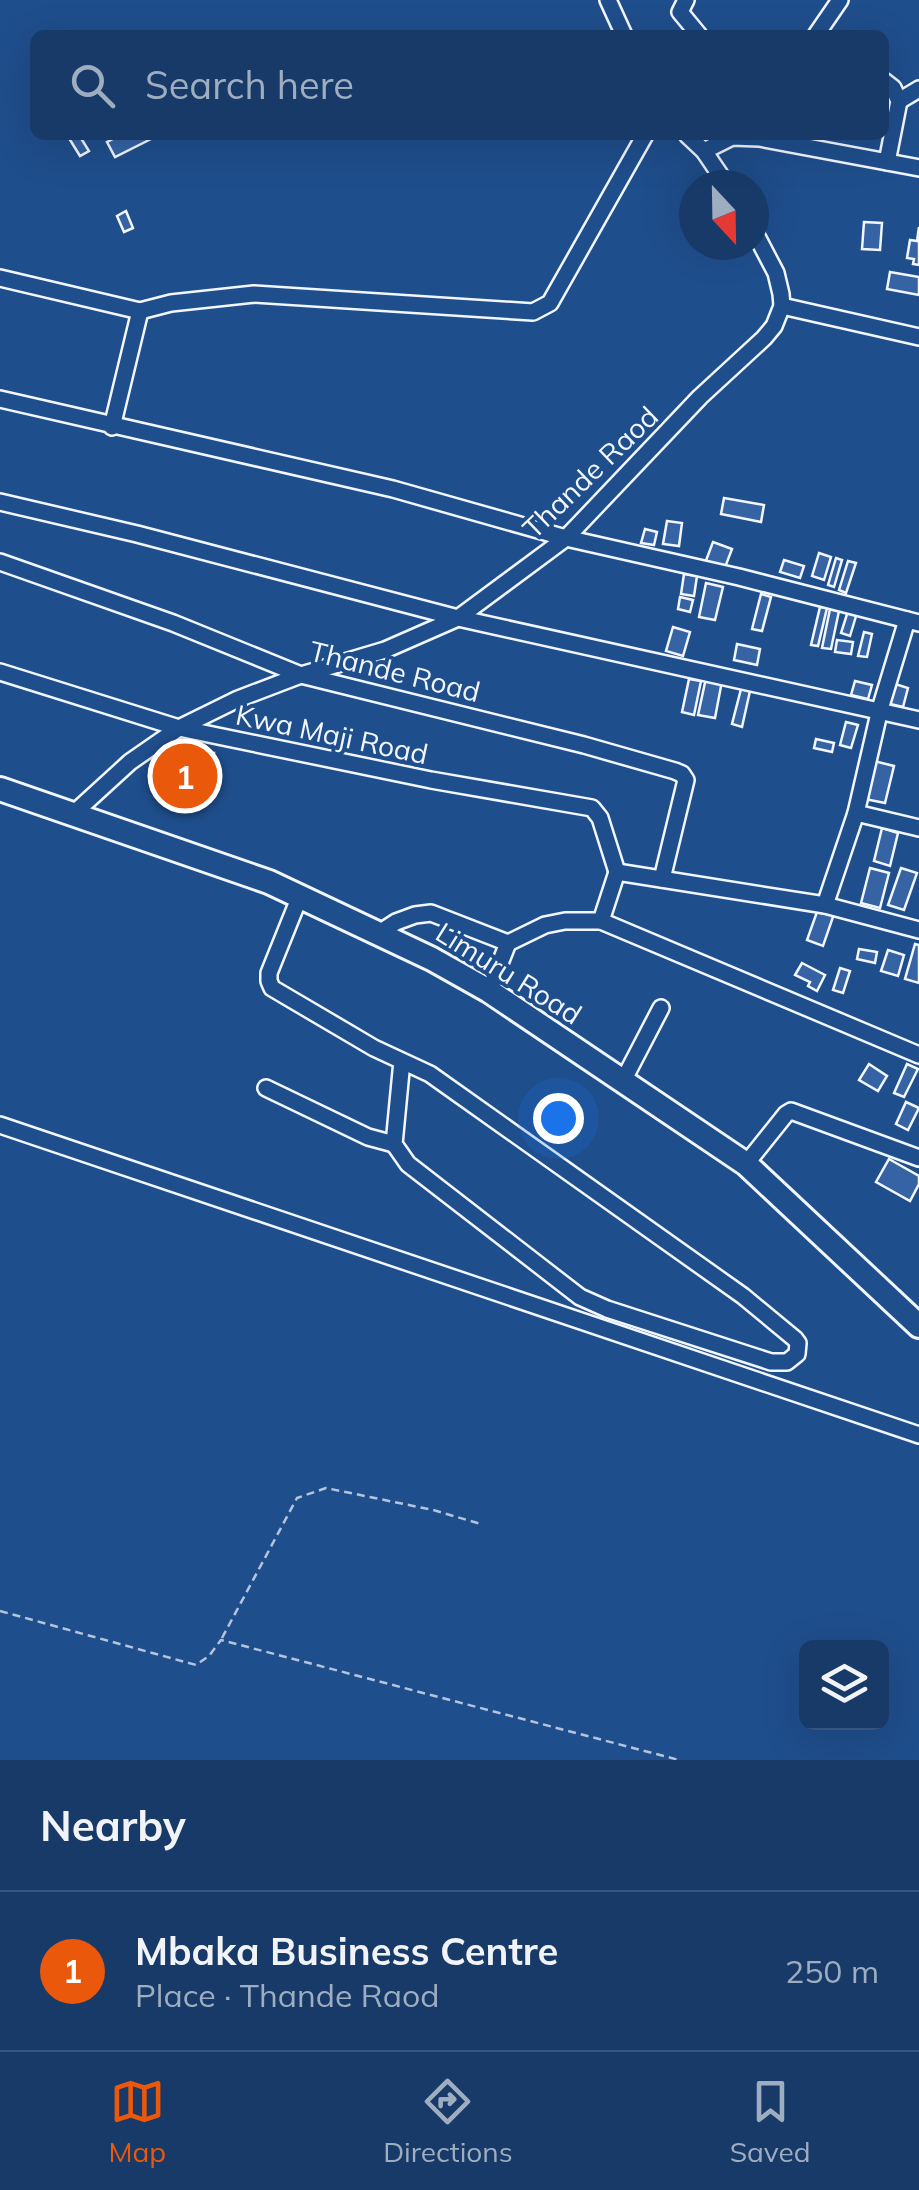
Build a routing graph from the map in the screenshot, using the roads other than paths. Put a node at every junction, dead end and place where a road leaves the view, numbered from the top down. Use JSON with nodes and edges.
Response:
{"nodes":[{"id":1,"x":608,"y":0,"type":"edge"},
{"id":2,"x":686,"y":0,"type":"edge"},
{"id":3,"x":840,"y":0,"type":"edge"},
{"id":4,"x":622,"y":30,"type":"edge"},
{"id":5,"x":695,"y":30,"type":"edge"},
{"id":6,"x":819,"y":30,"type":"edge"},
{"id":7,"x":889,"y":85,"type":"edge"},
{"id":8,"x":919,"y":89,"type":"edge"},
{"id":9,"x":900,"y":100,"type":"junction"},
{"id":10,"x":642,"y":140,"type":"edge"},
{"id":11,"x":693,"y":140,"type":"edge"},
{"id":12,"x":727,"y":140,"type":"edge"},
{"id":13,"x":769,"y":140,"type":"edge"},
{"id":14,"x":704,"y":150,"type":"junction"},
{"id":15,"x":887,"y":162,"type":"junction"},
{"id":16,"x":919,"y":168,"type":"edge"},
{"id":17,"x":717,"y":170,"type":"edge"},
{"id":18,"x":769,"y":260,"type":"edge"},
{"id":19,"x":0,"y":278,"type":"edge"},
{"id":20,"x":782,"y":306,"type":"junction"},
{"id":21,"x":140,"y":310,"type":"junction"},
{"id":22,"x":919,"y":337,"type":"edge"},
{"id":23,"x":0,"y":400,"type":"edge"},
{"id":24,"x":112,"y":427,"type":"junction"},
{"id":25,"x":0,"y":502,"type":"edge"},
{"id":26,"x":566,"y":538,"type":"junction"},
{"id":27,"x":0,"y":562,"type":"edge"},
{"id":28,"x":458,"y":618,"type":"junction"},
{"id":29,"x":913,"y":622,"type":"edge"},
{"id":30,"x":0,"y":672,"type":"edge"},
{"id":31,"x":301,"y":675,"type":"junction"},
{"id":32,"x":880,"y":710,"type":"junction"},
{"id":33,"x":919,"y":720,"type":"edge"},
{"id":34,"x":179,"y":728,"type":"junction"},
{"id":35,"x":0,"y":789,"type":"edge"},
{"id":36,"x":856,"y":813,"type":"junction"},
{"id":37,"x":72,"y":815,"type":"junction"},
{"id":38,"x":919,"y":828,"type":"edge"},
{"id":39,"x":617,"y":872,"type":"junction"},
{"id":40,"x":662,"y":879,"type":"junction"},
{"id":41,"x":300,"y":896,"type":"junction"},
{"id":42,"x":824,"y":905,"type":"junction"},
{"id":43,"x":601,"y":921,"type":"junction"},
{"id":44,"x":919,"y":930,"type":"edge"},
{"id":45,"x":379,"y":933,"type":"junction"},
{"id":46,"x":508,"y":943,"type":"junction"},
{"id":47,"x":490,"y":991,"type":"junction"},
{"id":48,"x":660,"y":1008,"type":"dead end"},
{"id":49,"x":919,"y":1055,"type":"edge"},
{"id":50,"x":402,"y":1061,"type":"junction"},
{"id":51,"x":623,"y":1082,"type":"junction"},
{"id":52,"x":266,"y":1088,"type":"dead end"},
{"id":53,"x":0,"y":1125,"type":"edge"},
{"id":54,"x":394,"y":1144,"type":"junction"},
{"id":55,"x":919,"y":1158,"type":"edge"},
{"id":56,"x":746,"y":1164,"type":"junction"},
{"id":57,"x":919,"y":1326,"type":"edge"},
{"id":58,"x":919,"y":1435,"type":"edge"}],
"edges":[{"from":1,"to":4,"type":"street"},
{"from":2,"to":5,"type":"street"},
{"from":3,"to":6,"type":"street"},
{"from":7,"to":9,"type":"street"},
{"from":8,"to":9,"type":"street"},
{"from":9,"to":15,"type":"street"},
{"from":10,"to":21,"type":"street"},
{"from":11,"to":14,"type":"street"},
{"from":12,"to":14,"type":"street"},
{"from":13,"to":15,"type":"street"},
{"from":14,"to":17,"type":"street"},
{"from":15,"to":16,"type":"street"},
{"from":18,"to":20,"type":"street"},
{"from":19,"to":21,"type":"street"},
{"from":20,"to":22,"type":"street"},
{"from":20,"to":26,"type":"street","name":"Thande Raod"},
{"from":21,"to":24,"type":"street"},
{"from":23,"to":24,"type":"street"},
{"from":24,"to":26,"type":"street"},
{"from":25,"to":28,"type":"street"},
{"from":26,"to":28,"type":"street","name":"Thande Raod"},
{"from":26,"to":29,"type":"street"},
{"from":27,"to":31,"type":"street","name":"Thande Road"},
{"from":28,"to":31,"type":"street","name":"Thande Raod"},
{"from":28,"to":32,"type":"street"},
{"from":29,"to":32,"type":"street"},
{"from":30,"to":34,"type":"street","name":"Kwa Maji Road"},
{"from":31,"to":34,"type":"street","name":"Thande Raod"},
{"from":31,"to":40,"type":"street","name":"Thande Road"},
{"from":32,"to":33,"type":"street"},
{"from":32,"to":36,"type":"street"},
{"from":34,"to":37,"type":"street","name":"Thande Raod"},
{"from":34,"to":39,"type":"street","name":"Kwa Maji Road"},
{"from":35,"to":37,"type":"highway","name":"Limuru Road"},
{"from":36,"to":38,"type":"street"},
{"from":36,"to":42,"type":"street"},
{"from":37,"to":41,"type":"highway","name":"Limuru Road"},
{"from":39,"to":40,"type":"street"},
{"from":39,"to":43,"type":"street"},
{"from":40,"to":42,"type":"street"},
{"from":41,"to":45,"type":"highway","name":"Limuru Road"},
{"from":41,"to":50,"type":"street"},
{"from":42,"to":44,"type":"street"},
{"from":43,"to":46,"type":"street"},
{"from":43,"to":49,"type":"street"},
{"from":45,"to":46,"type":"street"},
{"from":45,"to":47,"type":"highway","name":"Limuru Road"},
{"from":46,"to":47,"type":"street"},
{"from":47,"to":51,"type":"highway","name":"Limuru Road"},
{"from":48,"to":51,"type":"street"},
{"from":50,"to":54,"type":"street"},
{"from":50,"to":54,"type":"street"},
{"from":51,"to":56,"type":"highway","name":"Limuru Road"},
{"from":52,"to":54,"type":"street"},
{"from":53,"to":58,"type":"street"},
{"from":55,"to":56,"type":"street"},
{"from":56,"to":57,"type":"highway","name":"Limuru Road"}]}
